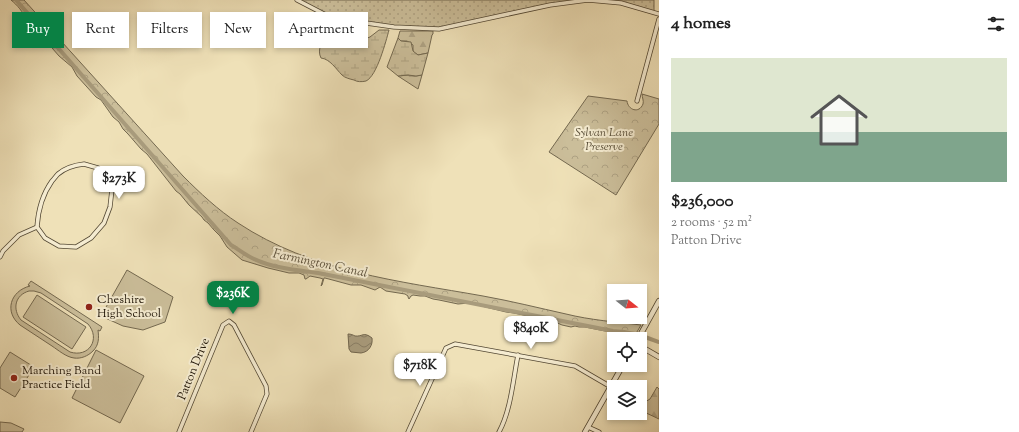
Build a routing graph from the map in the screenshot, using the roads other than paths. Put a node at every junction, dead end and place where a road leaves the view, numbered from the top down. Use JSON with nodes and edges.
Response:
{"nodes":[{"id":1,"x":297,"y":0,"type":"edge"},
{"id":2,"x":659,"y":14,"type":"edge"},
{"id":3,"x":659,"y":19,"type":"edge"},
{"id":4,"x":637,"y":101,"type":"dead end"},
{"id":5,"x":36,"y":228,"type":"junction"},
{"id":6,"x":0,"y":257,"type":"edge"},
{"id":7,"x":659,"y":301,"type":"edge"},
{"id":8,"x":642,"y":332,"type":"edge"},
{"id":9,"x":647,"y":350,"type":"edge"},
{"id":10,"x":518,"y":355,"type":"junction"},
{"id":11,"x":659,"y":357,"type":"edge"},
{"id":12,"x":607,"y":385,"type":"edge"},
{"id":13,"x":607,"y":394,"type":"edge"},
{"id":14,"x":588,"y":427,"type":"junction"},
{"id":15,"x":179,"y":432,"type":"edge"},
{"id":16,"x":251,"y":432,"type":"edge"},
{"id":17,"x":408,"y":432,"type":"edge"},
{"id":18,"x":499,"y":432,"type":"edge"},
{"id":19,"x":585,"y":432,"type":"edge"},
{"id":20,"x":599,"y":432,"type":"edge"}],
"edges":[{"from":1,"to":2,"type":"street"},
{"from":3,"to":4,"type":"street"},
{"from":5,"to":5,"type":"street"},
{"from":5,"to":6,"type":"street"},
{"from":7,"to":8,"type":"street"},
{"from":9,"to":11,"type":"street"},
{"from":10,"to":12,"type":"street"},
{"from":10,"to":17,"type":"street"},
{"from":10,"to":18,"type":"street"},
{"from":13,"to":14,"type":"street"},
{"from":14,"to":19,"type":"street"},
{"from":14,"to":20,"type":"street"},
{"from":15,"to":16,"type":"street","name":"Patton Drive"}]}
